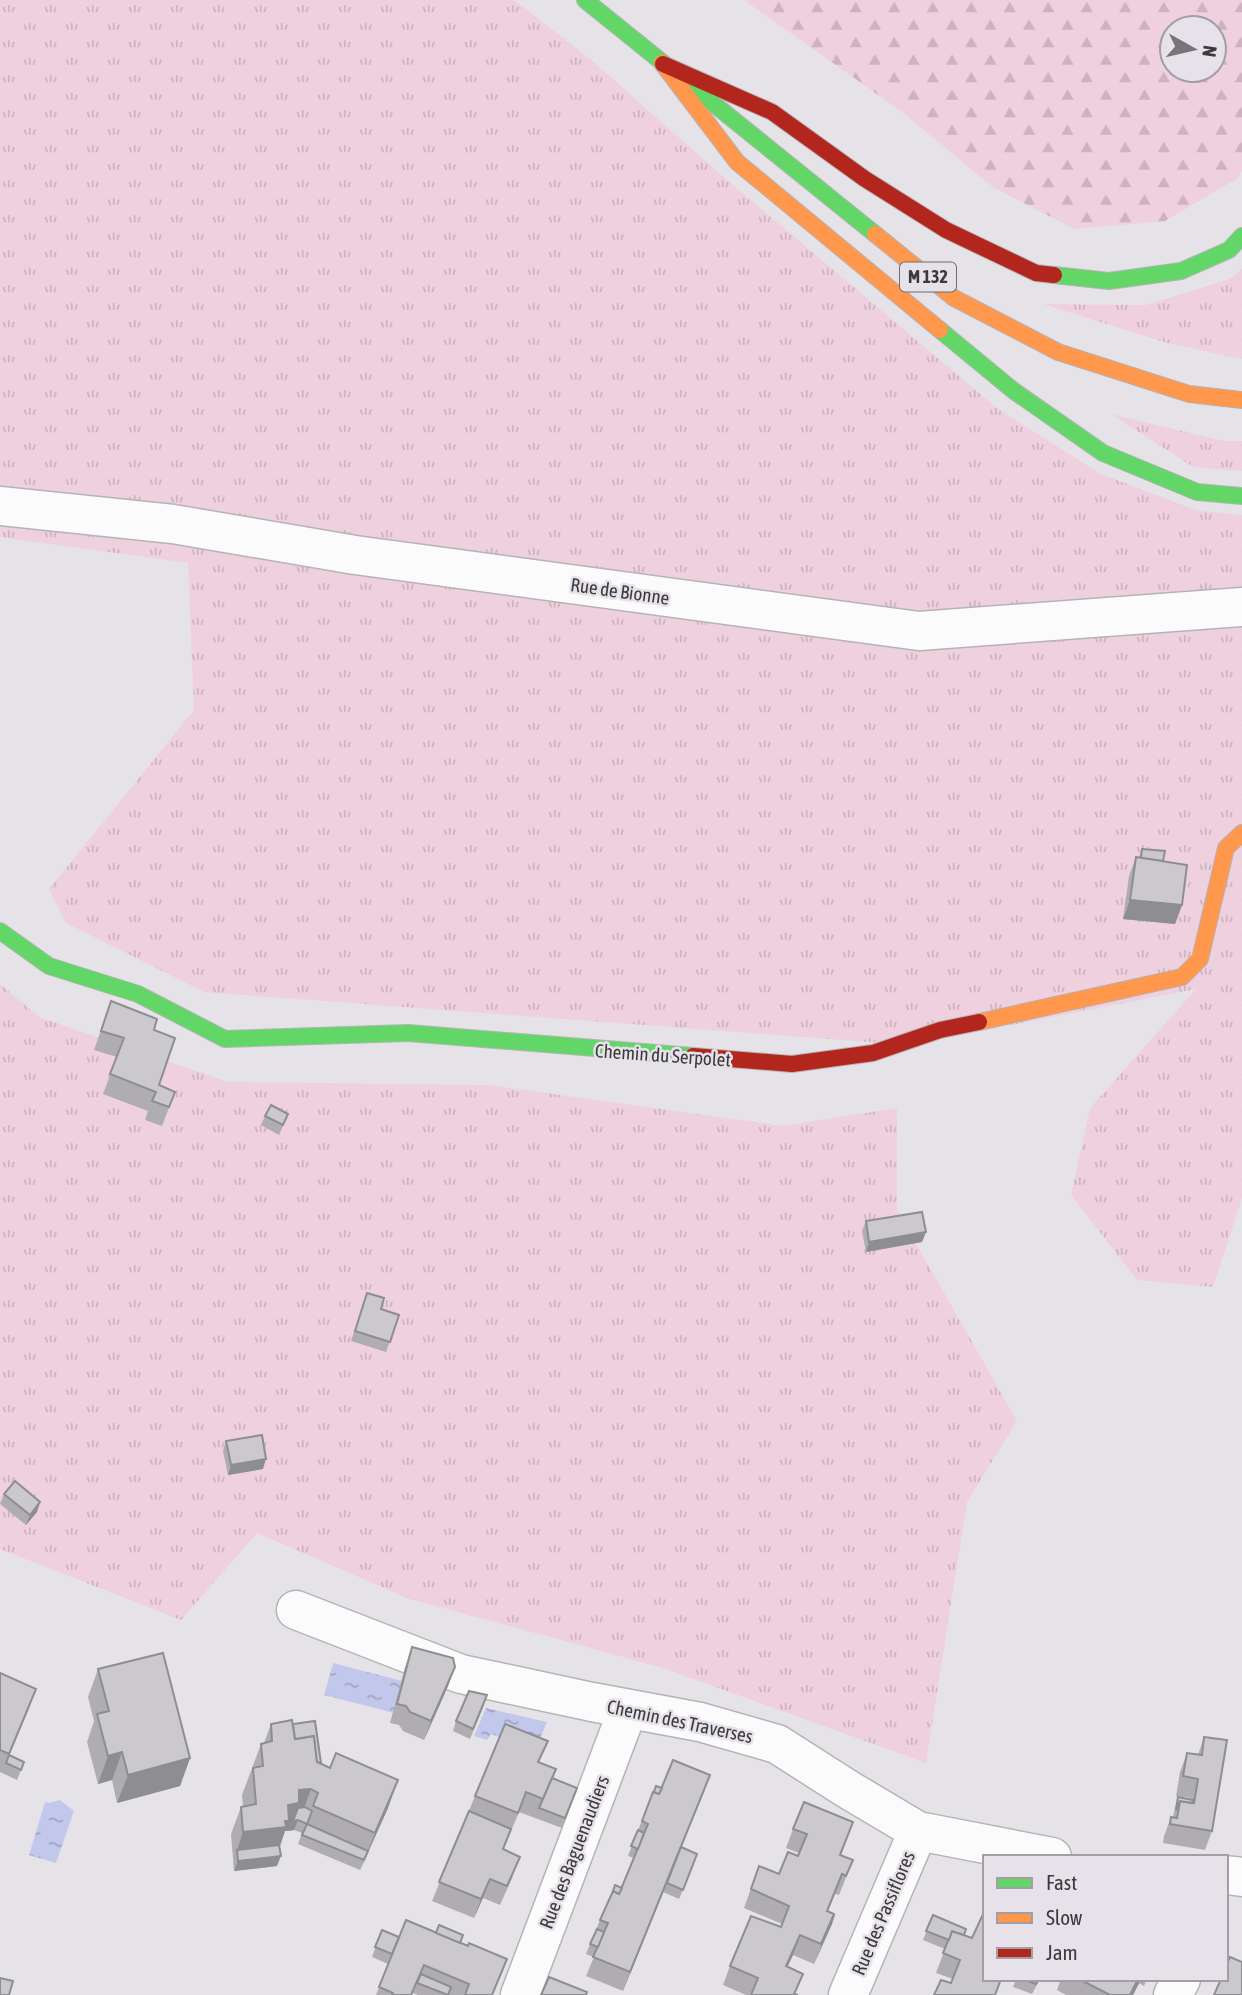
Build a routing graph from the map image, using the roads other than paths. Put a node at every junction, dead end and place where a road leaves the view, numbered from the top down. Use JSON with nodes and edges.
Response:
{"nodes":[{"id":1,"x":585,"y":0,"type":"edge"},
{"id":2,"x":662,"y":63,"type":"junction"},
{"id":3,"x":1242,"y":236,"type":"edge"},
{"id":4,"x":1242,"y":400,"type":"edge"},
{"id":5,"x":1242,"y":496,"type":"edge"},
{"id":6,"x":0,"y":506,"type":"edge"},
{"id":7,"x":1242,"y":607,"type":"edge"},
{"id":8,"x":1242,"y":833,"type":"edge"},
{"id":9,"x":0,"y":931,"type":"edge"},
{"id":10,"x":296,"y":1610,"type":"dead end"},
{"id":11,"x":628,"y":1709,"type":"junction"},
{"id":12,"x":918,"y":1831,"type":"junction"},
{"id":13,"x":1042,"y":1855,"type":"edge"},
{"id":14,"x":520,"y":1995,"type":"edge"},
{"id":15,"x":848,"y":1995,"type":"edge"}],
"edges":[{"from":1,"to":2,"type":"main road","number":"M 132"},
{"from":2,"to":3,"type":"main road"},
{"from":2,"to":4,"type":"main road","number":"M 132"},
{"from":2,"to":5,"type":"main road"},
{"from":6,"to":7,"type":"street","name":"Rue de Bionne"},
{"from":8,"to":9,"type":"main road","name":"Chemin du Serpolet"},
{"from":10,"to":11,"type":"street","name":"Chemin des Traverses"},
{"from":11,"to":12,"type":"street","name":"Chemin des Traverses"},
{"from":11,"to":14,"type":"street","name":"Rue des Baguenaudiers"},
{"from":12,"to":13,"type":"street","name":"Chemin des Traverses"},
{"from":12,"to":15,"type":"street","name":"Rue des Passiflores"}]}
